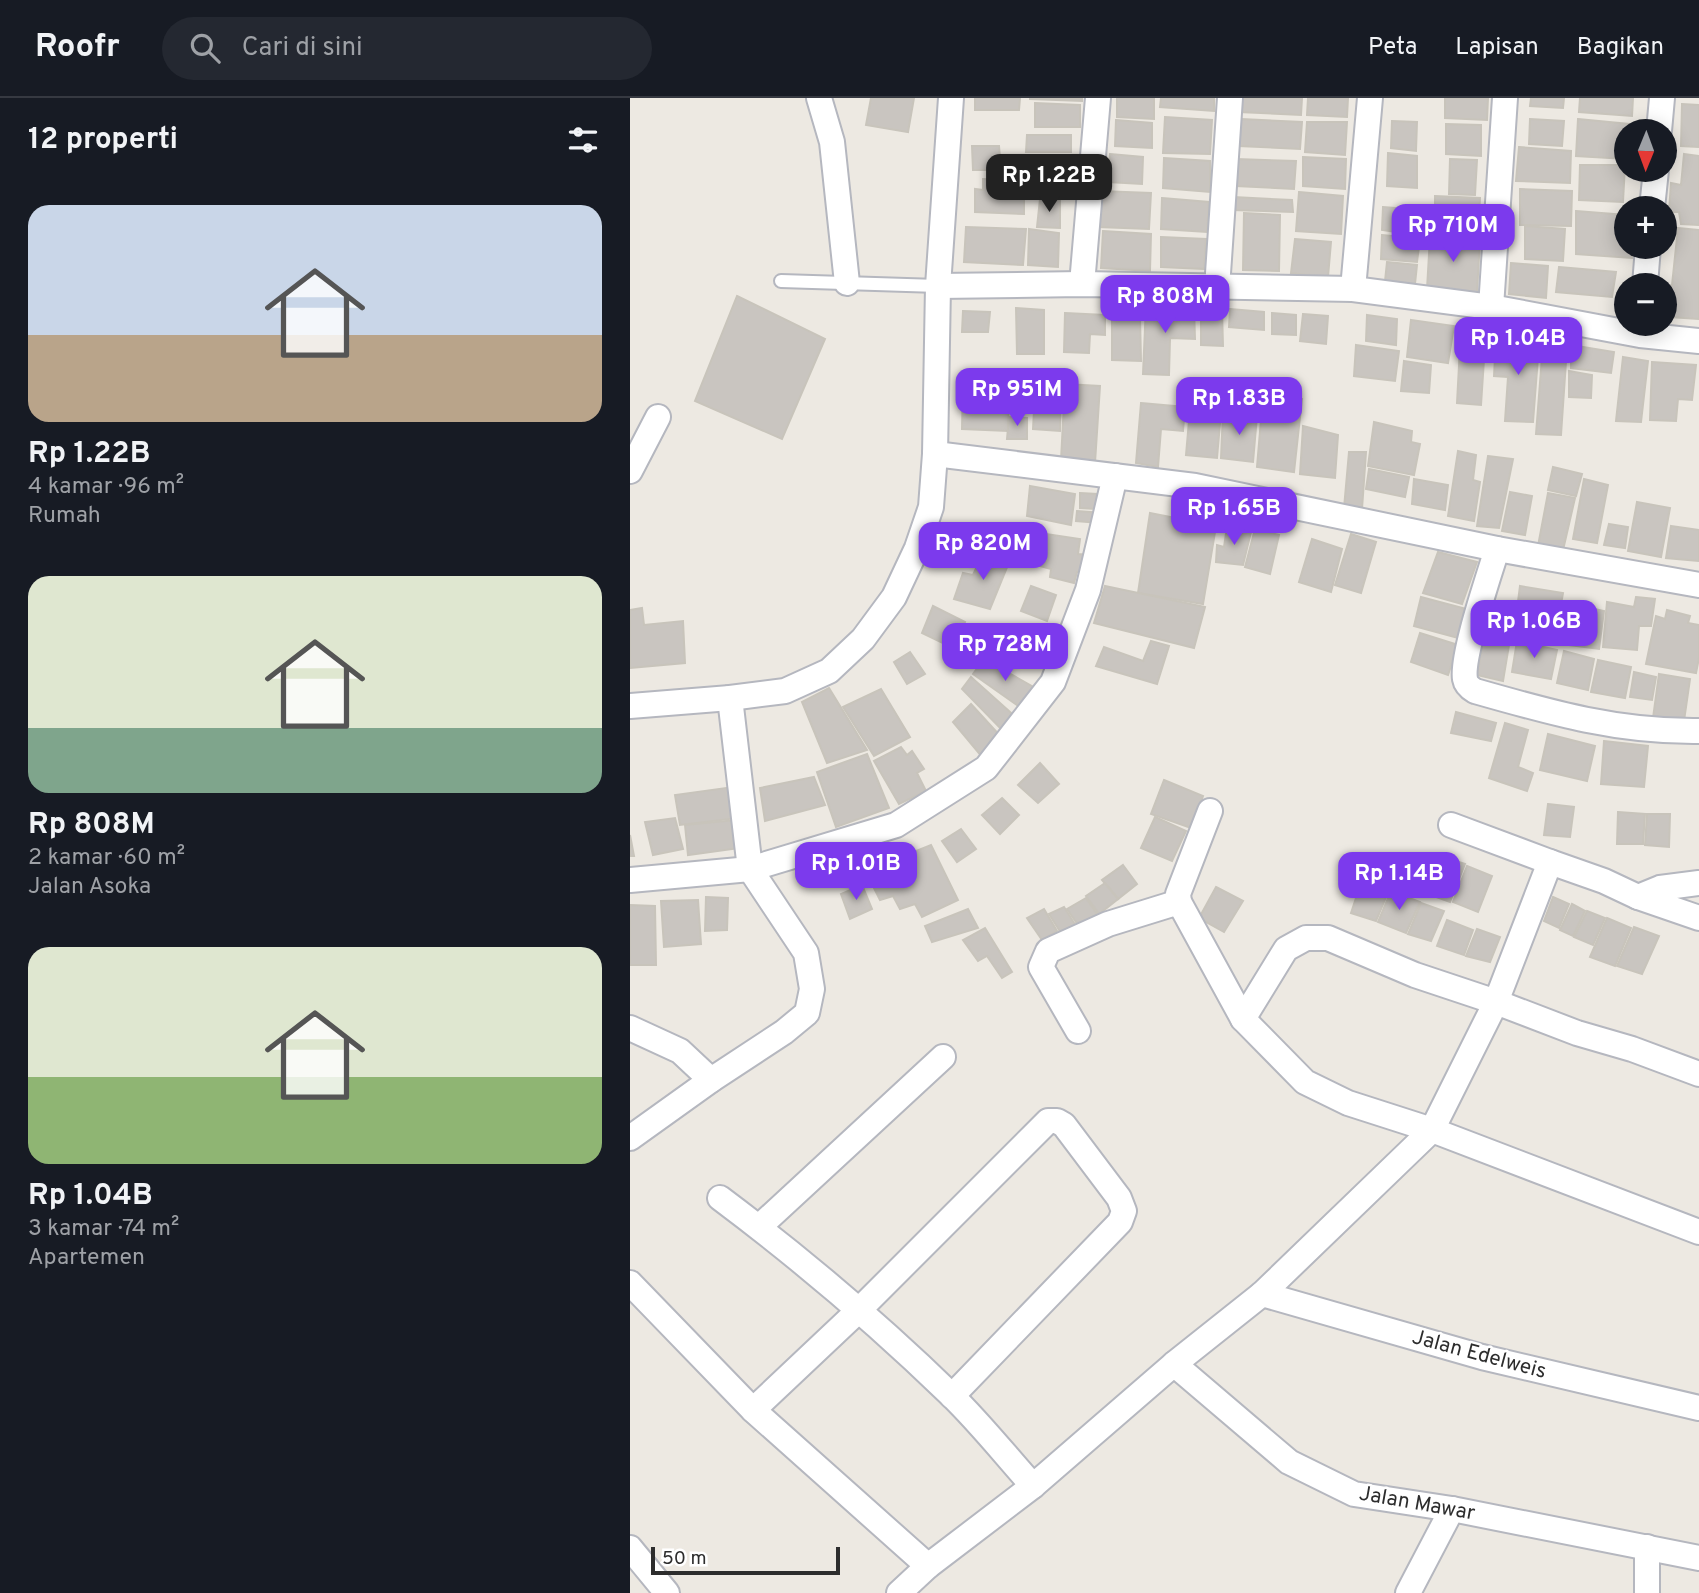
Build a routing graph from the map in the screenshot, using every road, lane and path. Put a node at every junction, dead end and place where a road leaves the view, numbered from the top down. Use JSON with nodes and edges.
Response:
{"nodes":[{"id":1,"x":819,"y":98,"type":"edge"},
{"id":2,"x":951,"y":98,"type":"edge"},
{"id":3,"x":1098,"y":98,"type":"edge"},
{"id":4,"x":1230,"y":98,"type":"edge"},
{"id":5,"x":1370,"y":98,"type":"edge"},
{"id":6,"x":1505,"y":98,"type":"edge"},
{"id":7,"x":1662,"y":98,"type":"edge"},
{"id":8,"x":1660,"y":119,"type":"edge"},
{"id":9,"x":781,"y":281,"type":"dead end"},
{"id":10,"x":847,"y":283,"type":"junction"},
{"id":11,"x":1082,"y":284,"type":"junction"},
{"id":12,"x":938,"y":286,"type":"junction"},
{"id":13,"x":1217,"y":288,"type":"junction"},
{"id":14,"x":1353,"y":289,"type":"junction"},
{"id":15,"x":1491,"y":307,"type":"junction"},
{"id":16,"x":1614,"y":325,"type":"edge"},
{"id":17,"x":1675,"y":336,"type":"edge"},
{"id":18,"x":1699,"y":341,"type":"edge"},
{"id":19,"x":658,"y":417,"type":"dead end"},
{"id":20,"x":935,"y":454,"type":"junction"},
{"id":21,"x":630,"y":471,"type":"edge"},
{"id":22,"x":1115,"y":476,"type":"junction"},
{"id":23,"x":1497,"y":549,"type":"junction"},
{"id":24,"x":1699,"y":585,"type":"edge"},
{"id":25,"x":730,"y":698,"type":"junction"},
{"id":26,"x":630,"y":706,"type":"edge"},
{"id":27,"x":1699,"y":731,"type":"edge"},
{"id":28,"x":1210,"y":811,"type":"dead end"},
{"id":29,"x":1451,"y":825,"type":"dead end"},
{"id":30,"x":1550,"y":862,"type":"junction"},
{"id":31,"x":750,"y":869,"type":"junction"},
{"id":32,"x":630,"y":880,"type":"edge"},
{"id":33,"x":1699,"y":883,"type":"edge"},
{"id":34,"x":1638,"y":897,"type":"junction"},
{"id":35,"x":1179,"y":902,"type":"junction"},
{"id":36,"x":1699,"y":918,"type":"edge"},
{"id":37,"x":1496,"y":1002,"type":"junction"},
{"id":38,"x":1243,"y":1019,"type":"junction"},
{"id":39,"x":630,"y":1028,"type":"edge"},
{"id":40,"x":1078,"y":1031,"type":"dead end"},
{"id":41,"x":943,"y":1057,"type":"dead end"},
{"id":42,"x":1699,"y":1074,"type":"edge"},
{"id":43,"x":711,"y":1080,"type":"junction"},
{"id":44,"x":1432,"y":1130,"type":"junction"},
{"id":45,"x":630,"y":1138,"type":"edge"},
{"id":46,"x":720,"y":1198,"type":"dead end"},
{"id":47,"x":759,"y":1227,"type":"junction"},
{"id":48,"x":1699,"y":1232,"type":"edge"},
{"id":49,"x":630,"y":1283,"type":"edge"},
{"id":50,"x":1262,"y":1294,"type":"junction"},
{"id":51,"x":858,"y":1311,"type":"junction"},
{"id":52,"x":1174,"y":1364,"type":"junction"},
{"id":53,"x":952,"y":1396,"type":"junction"},
{"id":54,"x":1699,"y":1408,"type":"edge"},
{"id":55,"x":753,"y":1410,"type":"junction"},
{"id":56,"x":1033,"y":1486,"type":"junction"},
{"id":57,"x":1452,"y":1509,"type":"junction"},
{"id":58,"x":1647,"y":1546,"type":"junction"},
{"id":59,"x":630,"y":1548,"type":"edge"},
{"id":60,"x":1699,"y":1558,"type":"edge"},
{"id":61,"x":928,"y":1566,"type":"junction"},
{"id":62,"x":903,"y":1592,"type":"edge"},
{"id":63,"x":667,"y":1593,"type":"edge"},
{"id":64,"x":1408,"y":1593,"type":"edge"},
{"id":65,"x":1647,"y":1593,"type":"edge"}],
"edges":[{"from":1,"to":10,"type":"street"},
{"from":2,"to":12,"type":"street"},
{"from":3,"to":11,"type":"street"},
{"from":4,"to":13,"type":"street"},
{"from":5,"to":14,"type":"street"},
{"from":6,"to":15,"type":"street"},
{"from":7,"to":8,"type":"street"},
{"from":9,"to":10,"type":"lane"},
{"from":10,"to":12,"type":"lane"},
{"from":11,"to":12,"type":"street"},
{"from":11,"to":13,"type":"street"},
{"from":12,"to":20,"type":"street"},
{"from":13,"to":14,"type":"street"},
{"from":14,"to":15,"type":"street"},
{"from":15,"to":16,"type":"street"},
{"from":17,"to":18,"type":"street"},
{"from":19,"to":21,"type":"street"},
{"from":20,"to":22,"type":"street"},
{"from":20,"to":25,"type":"street"},
{"from":22,"to":23,"type":"street"},
{"from":22,"to":31,"type":"street"},
{"from":23,"to":24,"type":"street"},
{"from":23,"to":27,"type":"street"},
{"from":25,"to":26,"type":"street"},
{"from":25,"to":31,"type":"street"},
{"from":28,"to":35,"type":"street"},
{"from":29,"to":30,"type":"street"},
{"from":30,"to":34,"type":"street"},
{"from":30,"to":37,"type":"street"},
{"from":31,"to":32,"type":"street"},
{"from":31,"to":43,"type":"street"},
{"from":33,"to":34,"type":"street"},
{"from":34,"to":36,"type":"street"},
{"from":35,"to":38,"type":"street"},
{"from":35,"to":40,"type":"street"},
{"from":37,"to":38,"type":"street"},
{"from":37,"to":42,"type":"street"},
{"from":37,"to":44,"type":"street"},
{"from":38,"to":44,"type":"street"},
{"from":39,"to":43,"type":"street"},
{"from":41,"to":47,"type":"street"},
{"from":43,"to":45,"type":"street"},
{"from":44,"to":48,"type":"street"},
{"from":44,"to":50,"type":"street"},
{"from":46,"to":47,"type":"street"},
{"from":47,"to":51,"type":"street"},
{"from":49,"to":55,"type":"street"},
{"from":50,"to":52,"type":"street"},
{"from":50,"to":54,"type":"street","name":"Jalan Edelweis"},
{"from":51,"to":53,"type":"street"},
{"from":51,"to":53,"type":"street"},
{"from":51,"to":55,"type":"street"},
{"from":52,"to":56,"type":"street"},
{"from":52,"to":57,"type":"street","name":"Jalan Mawar"},
{"from":53,"to":56,"type":"street"},
{"from":55,"to":61,"type":"street"},
{"from":56,"to":61,"type":"street"},
{"from":57,"to":58,"type":"street","name":"Jalan Mawar"},
{"from":57,"to":64,"type":"street"},
{"from":58,"to":60,"type":"street","name":"Jalan Mawar"},
{"from":58,"to":65,"type":"street"},
{"from":59,"to":63,"type":"street"},
{"from":61,"to":62,"type":"street"}]}
